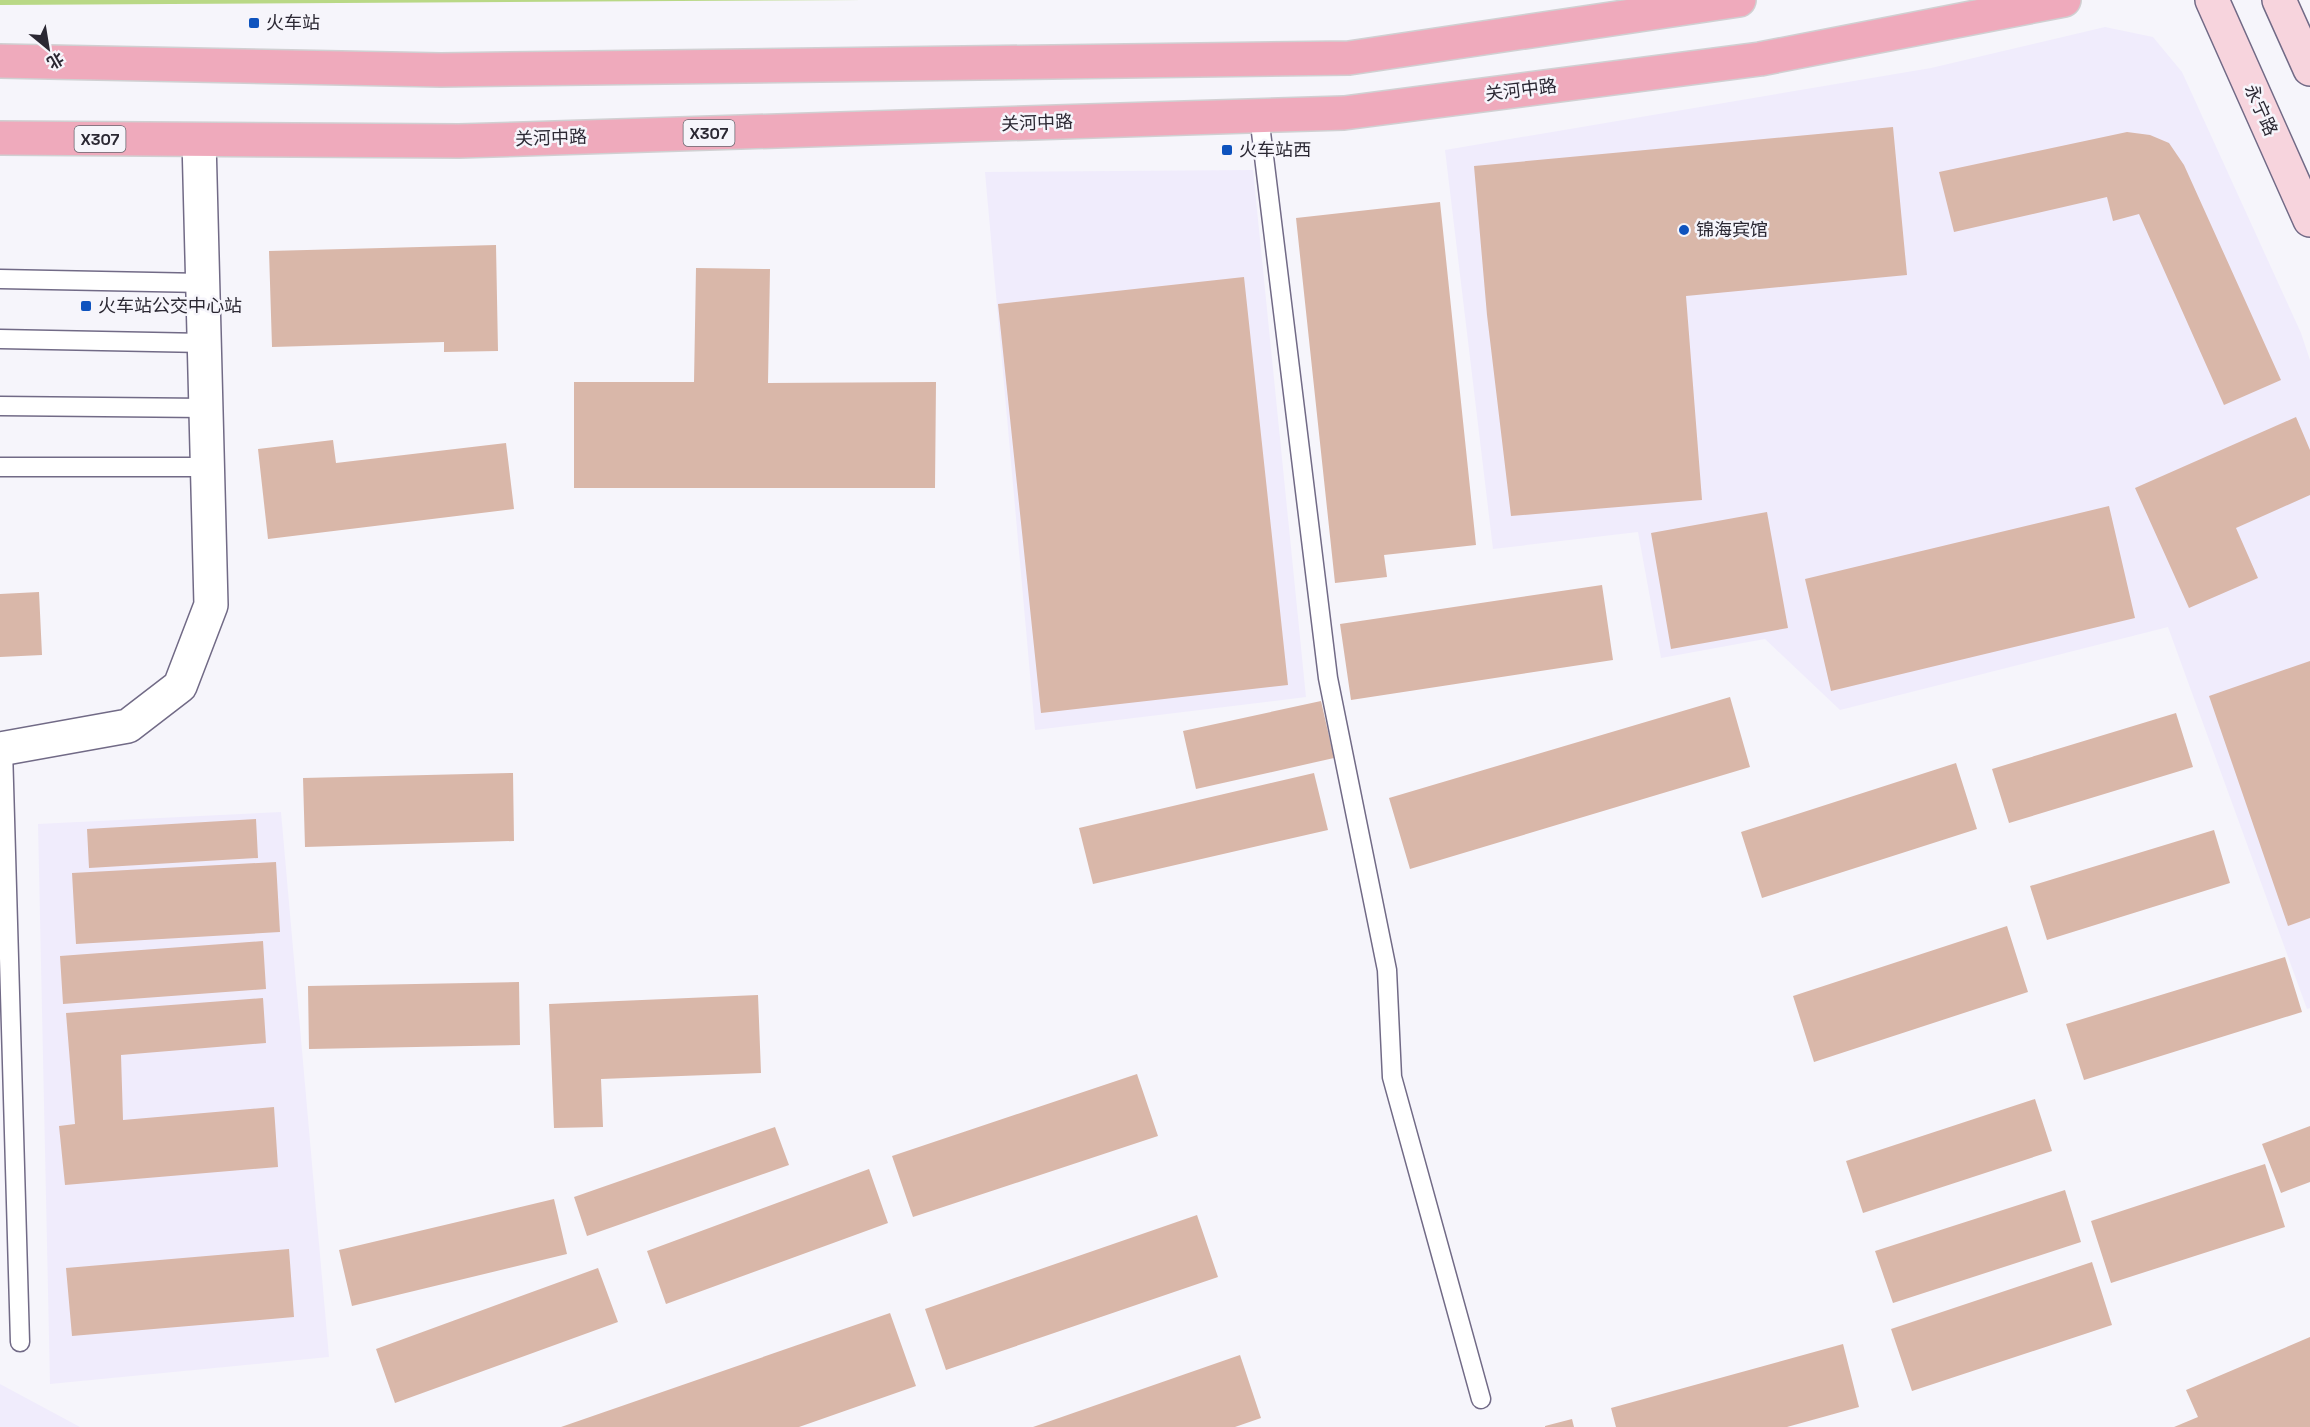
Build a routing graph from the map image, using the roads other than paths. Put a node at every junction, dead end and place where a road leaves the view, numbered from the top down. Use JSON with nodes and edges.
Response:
{"nodes":[{"id":1,"x":1739,"y":0,"type":"edge"},
{"id":2,"x":2064,"y":0,"type":"edge"},
{"id":3,"x":2212,"y":0,"type":"edge"},
{"id":4,"x":2279,"y":0,"type":"edge"},
{"id":5,"x":0,"y":61,"type":"edge"},
{"id":6,"x":2310,"y":69,"type":"edge"},
{"id":7,"x":1259,"y":116,"type":"junction"},
{"id":8,"x":0,"y":138,"type":"edge"},
{"id":9,"x":199,"y":140,"type":"junction"},
{"id":10,"x":2310,"y":220,"type":"edge"},
{"id":11,"x":0,"y":279,"type":"edge"},
{"id":12,"x":203,"y":283,"type":"junction"},
{"id":13,"x":0,"y":339,"type":"edge"},
{"id":14,"x":204,"y":343,"type":"junction"},
{"id":15,"x":0,"y":406,"type":"edge"},
{"id":16,"x":206,"y":408,"type":"junction"},
{"id":17,"x":0,"y":466,"type":"edge"},
{"id":18,"x":208,"y":467,"type":"junction"},
{"id":19,"x":2,"y":749,"type":"edge"},
{"id":20,"x":20,"y":1342,"type":"dead end"},
{"id":21,"x":1481,"y":1399,"type":"dead end"}],
"edges":[{"from":1,"to":5,"type":"main road"},
{"from":2,"to":7,"type":"main road","name":"关河中路"},
{"from":3,"to":10,"type":"main road","name":"永宁路"},
{"from":4,"to":6,"type":"main road"},
{"from":7,"to":9,"type":"main road","name":"关河中路","number":"X307"},
{"from":7,"to":21,"type":"lane"},
{"from":8,"to":9,"type":"main road","name":"关河中路","number":"X307"},
{"from":9,"to":12,"type":"street"},
{"from":11,"to":12,"type":"lane"},
{"from":12,"to":14,"type":"street"},
{"from":13,"to":14,"type":"lane"},
{"from":14,"to":16,"type":"street"},
{"from":15,"to":16,"type":"lane"},
{"from":16,"to":18,"type":"street"},
{"from":17,"to":18,"type":"lane"},
{"from":18,"to":19,"type":"street"},
{"from":19,"to":20,"type":"lane"}]}
